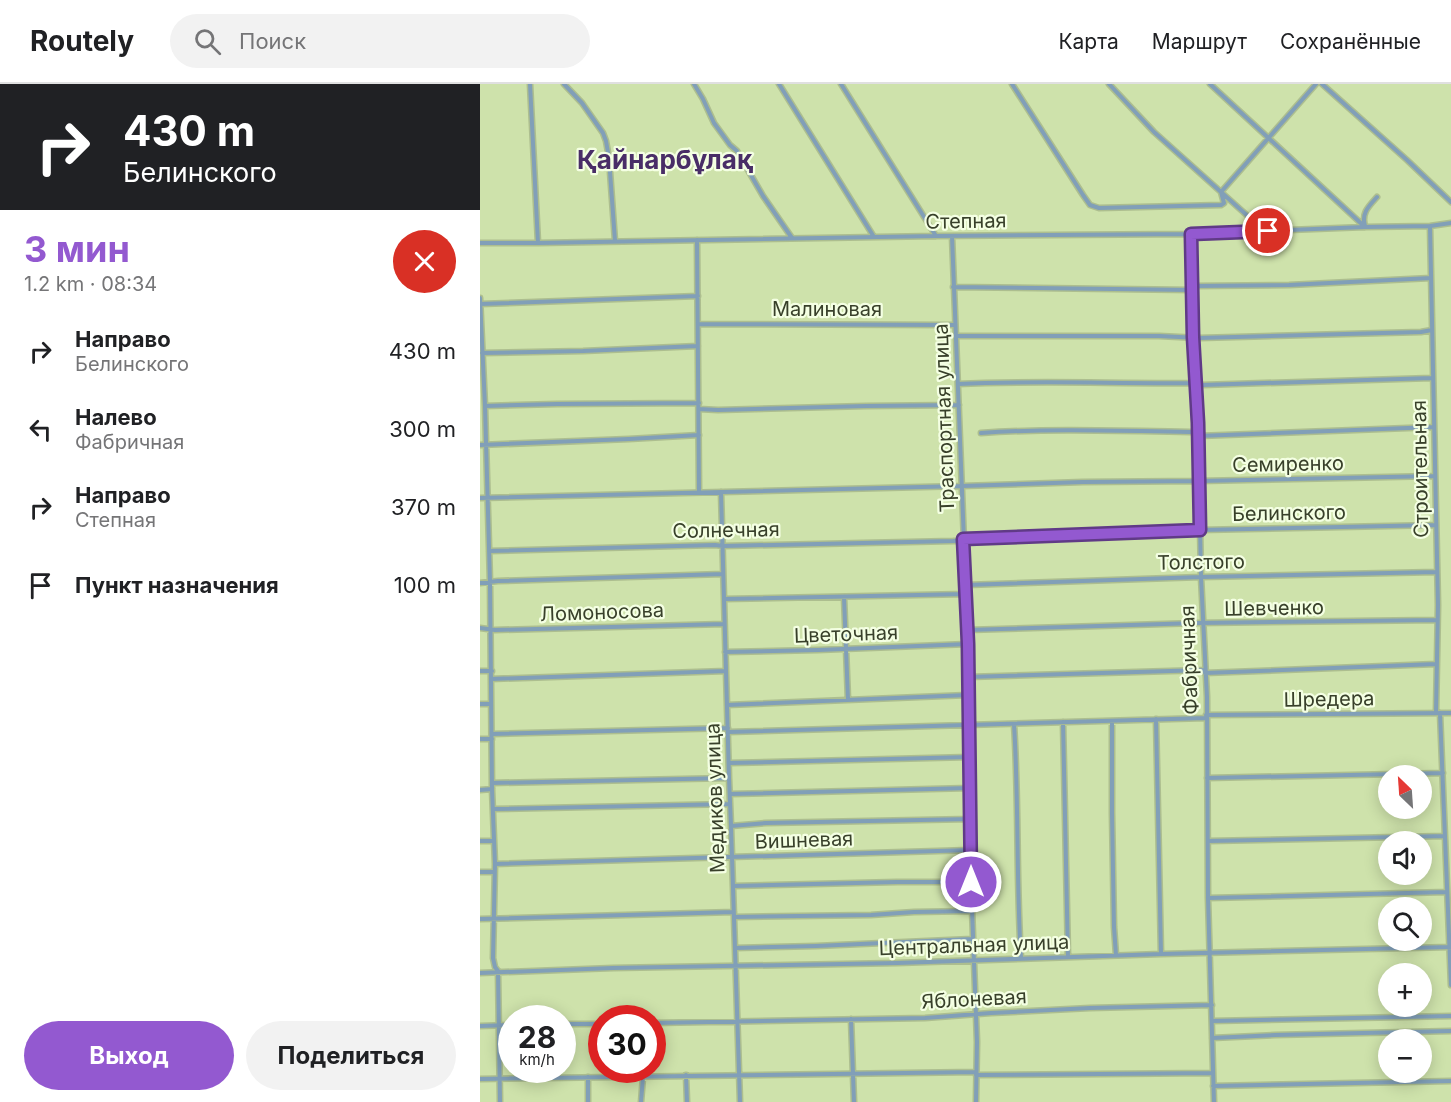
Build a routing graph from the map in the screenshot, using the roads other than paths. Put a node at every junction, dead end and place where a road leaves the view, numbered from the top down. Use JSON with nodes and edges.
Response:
{"nodes":[{"id":1,"x":530,"y":84,"type":"edge"},
{"id":2,"x":564,"y":84,"type":"edge"},
{"id":3,"x":694,"y":84,"type":"edge"},
{"id":4,"x":779,"y":84,"type":"edge"},
{"id":5,"x":841,"y":84,"type":"edge"},
{"id":6,"x":1011,"y":84,"type":"edge"},
{"id":7,"x":1109,"y":84,"type":"edge"},
{"id":8,"x":1210,"y":84,"type":"edge"},
{"id":9,"x":1316,"y":84,"type":"edge"},
{"id":10,"x":1322,"y":84,"type":"edge"},
{"id":11,"x":1269,"y":137,"type":"junction"},
{"id":12,"x":1221,"y":192,"type":"junction"},
{"id":13,"x":1377,"y":197,"type":"dead end"},
{"id":14,"x":1451,"y":202,"type":"edge"},
{"id":15,"x":1451,"y":223,"type":"edge"},
{"id":16,"x":1430,"y":226,"type":"junction"},
{"id":17,"x":1365,"y":227,"type":"junction"},
{"id":18,"x":1255,"y":231,"type":"junction"},
{"id":19,"x":1191,"y":234,"type":"junction"},
{"id":20,"x":936,"y":236,"type":"junction"},
{"id":21,"x":952,"y":236,"type":"junction"},
{"id":22,"x":874,"y":238,"type":"junction"},
{"id":23,"x":793,"y":239,"type":"junction"},
{"id":24,"x":697,"y":240,"type":"junction"},
{"id":25,"x":615,"y":241,"type":"junction"},
{"id":26,"x":480,"y":243,"type":"edge"},
{"id":27,"x":538,"y":243,"type":"junction"},
{"id":28,"x":1431,"y":278,"type":"junction"},
{"id":29,"x":953,"y":287,"type":"junction"},
{"id":30,"x":1193,"y":288,"type":"junction"},
{"id":31,"x":698,"y":296,"type":"junction"},
{"id":32,"x":480,"y":298,"type":"edge"},
{"id":33,"x":480,"y":304,"type":"edge"},
{"id":34,"x":698,"y":324,"type":"junction"},
{"id":35,"x":955,"y":325,"type":"junction"},
{"id":36,"x":1432,"y":330,"type":"junction"},
{"id":37,"x":956,"y":336,"type":"junction"},
{"id":38,"x":1193,"y":337,"type":"junction"},
{"id":39,"x":481,"y":341,"type":"edge"},
{"id":40,"x":698,"y":346,"type":"junction"},
{"id":41,"x":482,"y":353,"type":"junction"},
{"id":42,"x":1432,"y":378,"type":"junction"},
{"id":43,"x":1196,"y":383,"type":"junction"},
{"id":44,"x":958,"y":384,"type":"junction"},
{"id":45,"x":482,"y":394,"type":"edge"},
{"id":46,"x":699,"y":403,"type":"junction"},
{"id":47,"x":959,"y":405,"type":"junction"},
{"id":48,"x":485,"y":406,"type":"junction"},
{"id":49,"x":699,"y":409,"type":"junction"},
{"id":50,"x":1434,"y":427,"type":"junction"},
{"id":51,"x":981,"y":434,"type":"dead end"},
{"id":52,"x":1198,"y":434,"type":"junction"},
{"id":53,"x":699,"y":435,"type":"junction"},
{"id":54,"x":480,"y":445,"type":"edge"},
{"id":55,"x":486,"y":445,"type":"junction"},
{"id":56,"x":1435,"y":476,"type":"junction"},
{"id":57,"x":1198,"y":481,"type":"junction"},
{"id":58,"x":962,"y":486,"type":"junction"},
{"id":59,"x":699,"y":492,"type":"junction"},
{"id":60,"x":721,"y":492,"type":"junction"},
{"id":61,"x":480,"y":498,"type":"edge"},
{"id":62,"x":488,"y":498,"type":"junction"},
{"id":63,"x":1436,"y":525,"type":"junction"},
{"id":64,"x":1200,"y":530,"type":"junction"},
{"id":65,"x":963,"y":539,"type":"junction"},
{"id":66,"x":723,"y":546,"type":"junction"},
{"id":67,"x":489,"y":551,"type":"junction"},
{"id":68,"x":1437,"y":572,"type":"junction"},
{"id":69,"x":723,"y":574,"type":"junction"},
{"id":70,"x":1201,"y":577,"type":"junction"},
{"id":71,"x":490,"y":582,"type":"junction"},
{"id":72,"x":480,"y":583,"type":"edge"},
{"id":73,"x":966,"y":585,"type":"junction"},
{"id":74,"x":966,"y":594,"type":"junction"},
{"id":75,"x":844,"y":597,"type":"junction"},
{"id":76,"x":723,"y":599,"type":"junction"},
{"id":77,"x":1437,"y":620,"type":"junction"},
{"id":78,"x":724,"y":624,"type":"junction"},
{"id":79,"x":1203,"y":624,"type":"junction"},
{"id":80,"x":480,"y":628,"type":"edge"},
{"id":81,"x":490,"y":629,"type":"junction"},
{"id":82,"x":968,"y":630,"type":"junction"},
{"id":83,"x":968,"y":644,"type":"junction"},
{"id":84,"x":846,"y":649,"type":"junction"},
{"id":85,"x":725,"y":652,"type":"junction"},
{"id":86,"x":1436,"y":664,"type":"junction"},
{"id":87,"x":480,"y":671,"type":"edge"},
{"id":88,"x":492,"y":671,"type":"junction"},
{"id":89,"x":726,"y":671,"type":"junction"},
{"id":90,"x":1205,"y":671,"type":"junction"},
{"id":91,"x":968,"y":677,"type":"junction"},
{"id":92,"x":491,"y":679,"type":"junction"},
{"id":93,"x":968,"y":695,"type":"junction"},
{"id":94,"x":848,"y":700,"type":"junction"},
{"id":95,"x":480,"y":704,"type":"edge"},
{"id":96,"x":491,"y":704,"type":"junction"},
{"id":97,"x":727,"y":705,"type":"junction"},
{"id":98,"x":1438,"y":712,"type":"junction"},
{"id":99,"x":1451,"y":712,"type":"edge"},
{"id":100,"x":1206,"y":716,"type":"junction"},
{"id":101,"x":1156,"y":719,"type":"junction"},
{"id":102,"x":1112,"y":721,"type":"junction"},
{"id":103,"x":1063,"y":723,"type":"junction"},
{"id":104,"x":1014,"y":724,"type":"junction"},
{"id":105,"x":968,"y":726,"type":"junction"},
{"id":106,"x":728,"y":730,"type":"junction"},
{"id":107,"x":492,"y":737,"type":"junction"},
{"id":108,"x":480,"y":740,"type":"edge"},
{"id":109,"x":970,"y":757,"type":"junction"},
{"id":110,"x":729,"y":763,"type":"junction"},
{"id":111,"x":1443,"y":773,"type":"junction"},
{"id":112,"x":729,"y":778,"type":"junction"},
{"id":113,"x":1207,"y":778,"type":"junction"},
{"id":114,"x":492,"y":783,"type":"junction"},
{"id":115,"x":970,"y":788,"type":"junction"},
{"id":116,"x":480,"y":789,"type":"edge"},
{"id":117,"x":492,"y":789,"type":"junction"},
{"id":118,"x":730,"y":794,"type":"junction"},
{"id":119,"x":730,"y":804,"type":"junction"},
{"id":120,"x":493,"y":809,"type":"junction"},
{"id":121,"x":971,"y":819,"type":"junction"},
{"id":122,"x":731,"y":826,"type":"junction"},
{"id":123,"x":1445,"y":836,"type":"junction"},
{"id":124,"x":480,"y":841,"type":"edge"},
{"id":125,"x":494,"y":841,"type":"junction"},
{"id":126,"x":1208,"y":841,"type":"junction"},
{"id":127,"x":971,"y":850,"type":"junction"},
{"id":128,"x":732,"y":857,"type":"junction"},
{"id":129,"x":495,"y":864,"type":"junction"},
{"id":130,"x":480,"y":872,"type":"edge"},
{"id":131,"x":495,"y":872,"type":"junction"},
{"id":132,"x":971,"y":882,"type":"junction"},
{"id":133,"x":733,"y":886,"type":"junction"},
{"id":134,"x":1448,"y":892,"type":"junction"},
{"id":135,"x":1208,"y":898,"type":"junction"},
{"id":136,"x":971,"y":911,"type":"junction"},
{"id":137,"x":734,"y":914,"type":"junction"},
{"id":138,"x":494,"y":918,"type":"junction"},
{"id":139,"x":480,"y":919,"type":"edge"},
{"id":140,"x":972,"y":939,"type":"junction"},
{"id":141,"x":1450,"y":947,"type":"edge"},
{"id":142,"x":735,"y":948,"type":"junction"},
{"id":143,"x":1210,"y":952,"type":"junction"},
{"id":144,"x":1161,"y":954,"type":"junction"},
{"id":145,"x":1116,"y":955,"type":"junction"},
{"id":146,"x":1068,"y":957,"type":"junction"},
{"id":147,"x":1021,"y":958,"type":"junction"},
{"id":148,"x":973,"y":961,"type":"junction"},
{"id":149,"x":736,"y":966,"type":"junction"},
{"id":150,"x":498,"y":971,"type":"junction"},
{"id":151,"x":480,"y":973,"type":"edge"},
{"id":152,"x":1451,"y":986,"type":"edge"},
{"id":153,"x":499,"y":1005,"type":"edge"},
{"id":154,"x":1212,"y":1005,"type":"junction"},
{"id":155,"x":975,"y":1014,"type":"junction"},
{"id":156,"x":1451,"y":1016,"type":"edge"},
{"id":157,"x":851,"y":1019,"type":"junction"},
{"id":158,"x":1212,"y":1020,"type":"junction"},
{"id":159,"x":737,"y":1021,"type":"junction"},
{"id":160,"x":666,"y":1023,"type":"edge"},
{"id":161,"x":480,"y":1026,"type":"edge"},
{"id":162,"x":498,"y":1026,"type":"edge"},
{"id":163,"x":1451,"y":1031,"type":"edge"},
{"id":164,"x":1212,"y":1038,"type":"junction"},
{"id":165,"x":853,"y":1073,"type":"junction"},
{"id":166,"x":976,"y":1073,"type":"junction"},
{"id":167,"x":1213,"y":1073,"type":"junction"},
{"id":168,"x":686,"y":1075,"type":"junction"},
{"id":169,"x":739,"y":1075,"type":"junction"},
{"id":170,"x":666,"y":1076,"type":"edge"},
{"id":171,"x":576,"y":1077,"type":"edge"},
{"id":172,"x":588,"y":1077,"type":"edge"},
{"id":173,"x":480,"y":1079,"type":"edge"},
{"id":174,"x":498,"y":1079,"type":"edge"},
{"id":175,"x":1451,"y":1081,"type":"edge"},
{"id":176,"x":500,"y":1083,"type":"edge"},
{"id":177,"x":588,"y":1083,"type":"edge"},
{"id":178,"x":643,"y":1083,"type":"edge"},
{"id":179,"x":1213,"y":1086,"type":"junction"},
{"id":180,"x":500,"y":1102,"type":"edge"},
{"id":181,"x":588,"y":1102,"type":"edge"},
{"id":182,"x":641,"y":1102,"type":"edge"},
{"id":183,"x":687,"y":1102,"type":"edge"},
{"id":184,"x":740,"y":1102,"type":"edge"},
{"id":185,"x":854,"y":1102,"type":"edge"},
{"id":186,"x":976,"y":1102,"type":"edge"},
{"id":187,"x":1214,"y":1102,"type":"edge"}],
"edges":[{"from":1,"to":27,"type":"street"},
{"from":2,"to":25,"type":"street"},
{"from":3,"to":23,"type":"street"},
{"from":4,"to":22,"type":"street"},
{"from":5,"to":20,"type":"street"},
{"from":6,"to":12,"type":"street"},
{"from":7,"to":12,"type":"street"},
{"from":8,"to":11,"type":"street"},
{"from":9,"to":11,"type":"street"},
{"from":10,"to":14,"type":"street"},
{"from":11,"to":12,"type":"street"},
{"from":11,"to":17,"type":"street"},
{"from":12,"to":18,"type":"street"},
{"from":13,"to":17,"type":"street"},
{"from":15,"to":16,"type":"street","name":"Степная"},
{"from":16,"to":17,"type":"street","name":"Степная"},
{"from":16,"to":28,"type":"street","name":"Строительная"},
{"from":17,"to":18,"type":"street","name":"Степная"},
{"from":18,"to":19,"type":"street","name":"Степная"},
{"from":19,"to":21,"type":"street","name":"Степная"},
{"from":19,"to":30,"type":"street","name":"Фабричная"},
{"from":20,"to":21,"type":"street","name":"Степная"},
{"from":20,"to":22,"type":"street","name":"Степная"},
{"from":21,"to":29,"type":"street","name":"Траспортная улица"},
{"from":22,"to":23,"type":"street","name":"Степная"},
{"from":23,"to":24,"type":"street","name":"Степная"},
{"from":24,"to":25,"type":"street","name":"Степная"},
{"from":24,"to":31,"type":"street"},
{"from":25,"to":27,"type":"street","name":"Степная"},
{"from":26,"to":27,"type":"street","name":"Степная"},
{"from":28,"to":30,"type":"street"},
{"from":28,"to":36,"type":"street","name":"Строительная"},
{"from":29,"to":30,"type":"street"},
{"from":29,"to":35,"type":"street","name":"Траспортная улица"},
{"from":30,"to":38,"type":"street","name":"Фабричная"},
{"from":31,"to":33,"type":"street"},
{"from":31,"to":34,"type":"street"},
{"from":32,"to":33,"type":"street"},
{"from":33,"to":39,"type":"street"},
{"from":34,"to":35,"type":"street","name":"Малиновая"},
{"from":34,"to":40,"type":"street"},
{"from":35,"to":37,"type":"street","name":"Траспортная улица"},
{"from":36,"to":38,"type":"street"},
{"from":36,"to":42,"type":"street","name":"Строительная"},
{"from":37,"to":38,"type":"street"},
{"from":37,"to":44,"type":"street","name":"Траспортная улица"},
{"from":38,"to":43,"type":"street","name":"Фабричная"},
{"from":39,"to":41,"type":"street"},
{"from":40,"to":41,"type":"street"},
{"from":40,"to":46,"type":"street"},
{"from":41,"to":45,"type":"street"},
{"from":42,"to":43,"type":"street"},
{"from":42,"to":50,"type":"street","name":"Строительная"},
{"from":43,"to":44,"type":"street"},
{"from":43,"to":52,"type":"street","name":"Фабричная"},
{"from":44,"to":47,"type":"street","name":"Траспортная улица"},
{"from":45,"to":48,"type":"street"},
{"from":46,"to":48,"type":"street"},
{"from":46,"to":49,"type":"street"},
{"from":47,"to":49,"type":"street"},
{"from":47,"to":58,"type":"street","name":"Траспортная улица"},
{"from":48,"to":55,"type":"street"},
{"from":49,"to":53,"type":"street"},
{"from":50,"to":52,"type":"street"},
{"from":50,"to":56,"type":"street","name":"Строительная"},
{"from":51,"to":52,"type":"street"},
{"from":52,"to":57,"type":"street","name":"Фабричная"},
{"from":53,"to":55,"type":"street"},
{"from":53,"to":59,"type":"street"},
{"from":54,"to":55,"type":"street"},
{"from":55,"to":62,"type":"street"},
{"from":56,"to":57,"type":"street","name":"Семиренко"},
{"from":56,"to":63,"type":"street","name":"Строительная"},
{"from":57,"to":58,"type":"street","name":"Семиренко"},
{"from":57,"to":64,"type":"street","name":"Фабричная"},
{"from":58,"to":60,"type":"street","name":"Семиренко"},
{"from":58,"to":65,"type":"street","name":"Траспортная улица"},
{"from":59,"to":60,"type":"street","name":"Семиренко"},
{"from":59,"to":62,"type":"street","name":"Семиренко"},
{"from":60,"to":66,"type":"street","name":"Медиков улица"},
{"from":61,"to":62,"type":"street","name":"Семиренко"},
{"from":62,"to":67,"type":"street"},
{"from":63,"to":64,"type":"street","name":"Белинского"},
{"from":63,"to":68,"type":"street","name":"Строительная"},
{"from":64,"to":65,"type":"street","name":"Белинского"},
{"from":64,"to":70,"type":"street","name":"Фабричная"},
{"from":65,"to":66,"type":"street","name":"Солнечная"},
{"from":65,"to":73,"type":"street","name":"Траспортная улица"},
{"from":66,"to":67,"type":"street","name":"Солнечная"},
{"from":66,"to":69,"type":"street","name":"Медиков улица"},
{"from":67,"to":71,"type":"street"},
{"from":68,"to":70,"type":"street","name":"Толстого"},
{"from":68,"to":77,"type":"street","name":"Строительная"},
{"from":69,"to":71,"type":"street"},
{"from":69,"to":76,"type":"street","name":"Медиков улица"},
{"from":70,"to":73,"type":"street","name":"Толстого"},
{"from":70,"to":79,"type":"street","name":"Фабричная"},
{"from":71,"to":72,"type":"street"},
{"from":71,"to":81,"type":"street"},
{"from":73,"to":74,"type":"street","name":"Траспортная улица"},
{"from":74,"to":75,"type":"street"},
{"from":74,"to":82,"type":"street","name":"Траспортная улица"},
{"from":75,"to":76,"type":"street"},
{"from":75,"to":84,"type":"street"},
{"from":76,"to":78,"type":"street","name":"Медиков улица"},
{"from":77,"to":79,"type":"street","name":"Шевченко"},
{"from":77,"to":86,"type":"street","name":"Строительная"},
{"from":78,"to":81,"type":"street","name":"Ломоносова"},
{"from":78,"to":85,"type":"street","name":"Медиков улица"},
{"from":79,"to":82,"type":"street","name":"Шевченко"},
{"from":79,"to":90,"type":"street","name":"Фабричная"},
{"from":80,"to":81,"type":"street","name":"Ломоносова"},
{"from":81,"to":88,"type":"street"},
{"from":82,"to":83,"type":"street","name":"Траспортная улица"},
{"from":83,"to":84,"type":"street","name":"Цветочная"},
{"from":83,"to":91,"type":"street","name":"Траспортная улица"},
{"from":84,"to":85,"type":"street","name":"Цветочная"},
{"from":84,"to":94,"type":"street"},
{"from":85,"to":89,"type":"street","name":"Медиков улица"},
{"from":86,"to":90,"type":"street"},
{"from":86,"to":98,"type":"street","name":"Строительная"},
{"from":87,"to":88,"type":"street"},
{"from":88,"to":92,"type":"street"},
{"from":89,"to":92,"type":"street"},
{"from":89,"to":97,"type":"street","name":"Медиков улица"},
{"from":90,"to":91,"type":"street"},
{"from":90,"to":100,"type":"street","name":"Фабричная"},
{"from":91,"to":93,"type":"street","name":"Траспортная улица"},
{"from":92,"to":96,"type":"street"},
{"from":93,"to":94,"type":"street"},
{"from":93,"to":105,"type":"street","name":"Траспортная улица"},
{"from":94,"to":97,"type":"street"},
{"from":95,"to":96,"type":"street"},
{"from":96,"to":107,"type":"street"},
{"from":97,"to":106,"type":"street","name":"Медиков улица"},
{"from":98,"to":99,"type":"street","name":"Шредера"},
{"from":98,"to":100,"type":"street","name":"Шредера"},
{"from":98,"to":111,"type":"street","name":"Строительная"},
{"from":100,"to":101,"type":"street","name":"Шредера"},
{"from":100,"to":113,"type":"street","name":"Фабричная"},
{"from":101,"to":102,"type":"street","name":"Шредера"},
{"from":101,"to":144,"type":"street"},
{"from":102,"to":103,"type":"street","name":"Шредера"},
{"from":102,"to":145,"type":"street"},
{"from":103,"to":104,"type":"street","name":"Шредера"},
{"from":103,"to":146,"type":"street"},
{"from":104,"to":105,"type":"street","name":"Шредера"},
{"from":104,"to":147,"type":"street"},
{"from":105,"to":106,"type":"street","name":"Шредера"},
{"from":105,"to":109,"type":"street","name":"Траспортная улица"},
{"from":106,"to":107,"type":"street","name":"Шредера"},
{"from":106,"to":110,"type":"street","name":"Медиков улица"},
{"from":107,"to":108,"type":"street","name":"Шредера"},
{"from":107,"to":114,"type":"street"},
{"from":109,"to":110,"type":"street"},
{"from":109,"to":115,"type":"street","name":"Траспортная улица"},
{"from":110,"to":112,"type":"street","name":"Медиков улица"},
{"from":111,"to":113,"type":"street"},
{"from":111,"to":123,"type":"street","name":"Строительная"},
{"from":112,"to":114,"type":"street"},
{"from":112,"to":118,"type":"street","name":"Медиков улица"},
{"from":113,"to":126,"type":"street","name":"Фабричная"},
{"from":114,"to":117,"type":"street"},
{"from":115,"to":118,"type":"street"},
{"from":115,"to":121,"type":"street","name":"Траспортная улица"},
{"from":116,"to":117,"type":"street"},
{"from":117,"to":120,"type":"street"},
{"from":118,"to":119,"type":"street","name":"Медиков улица"},
{"from":119,"to":120,"type":"street"},
{"from":119,"to":122,"type":"street","name":"Медиков улица"},
{"from":120,"to":125,"type":"street"},
{"from":121,"to":122,"type":"street"},
{"from":121,"to":127,"type":"street","name":"Траспортная улица"},
{"from":122,"to":128,"type":"street","name":"Медиков улица"},
{"from":123,"to":126,"type":"street"},
{"from":123,"to":134,"type":"street","name":"Строительная"},
{"from":124,"to":125,"type":"street"},
{"from":125,"to":129,"type":"street"},
{"from":126,"to":135,"type":"street","name":"Фабричная"},
{"from":127,"to":128,"type":"street","name":"Вишневая"},
{"from":127,"to":132,"type":"street","name":"Траспортная улица"},
{"from":128,"to":129,"type":"street","name":"Вишневая"},
{"from":128,"to":133,"type":"street","name":"Медиков улица"},
{"from":129,"to":131,"type":"street"},
{"from":130,"to":131,"type":"street"},
{"from":131,"to":138,"type":"street"},
{"from":132,"to":133,"type":"street"},
{"from":132,"to":136,"type":"street","name":"Траспортная улица"},
{"from":133,"to":137,"type":"street","name":"Медиков улица"},
{"from":134,"to":135,"type":"street"},
{"from":134,"to":141,"type":"street","name":"Строительная"},
{"from":135,"to":143,"type":"street","name":"Фабричная"},
{"from":136,"to":137,"type":"street"},
{"from":136,"to":140,"type":"street","name":"Траспортная улица"},
{"from":137,"to":138,"type":"street"},
{"from":137,"to":142,"type":"street","name":"Медиков улица"},
{"from":138,"to":139,"type":"street"},
{"from":138,"to":150,"type":"street"},
{"from":140,"to":142,"type":"street"},
{"from":140,"to":148,"type":"street","name":"Траспортная улица"},
{"from":141,"to":143,"type":"street","name":"Центральная улица"},
{"from":141,"to":152,"type":"street","name":"Строительная"},
{"from":142,"to":149,"type":"street","name":"Медиков улица"},
{"from":143,"to":144,"type":"street","name":"Центральная улица"},
{"from":143,"to":154,"type":"street","name":"Фабричная"},
{"from":144,"to":145,"type":"street","name":"Центральная улица"},
{"from":145,"to":146,"type":"street","name":"Центральная улица"},
{"from":146,"to":147,"type":"street","name":"Центральная улица"},
{"from":147,"to":148,"type":"street","name":"Центральная улица"},
{"from":148,"to":149,"type":"street","name":"Центральная улица"},
{"from":148,"to":155,"type":"street","name":"Траспортная улица"},
{"from":149,"to":150,"type":"street","name":"Центральная улица"},
{"from":149,"to":159,"type":"street","name":"Медиков улица"},
{"from":150,"to":151,"type":"street","name":"Центральная улица"},
{"from":150,"to":153,"type":"street"},
{"from":154,"to":155,"type":"street","name":"Яблоневая"},
{"from":154,"to":158,"type":"street","name":"Фабричная"},
{"from":155,"to":157,"type":"street","name":"Яблоневая"},
{"from":155,"to":166,"type":"street","name":"Траспортная улица"},
{"from":156,"to":158,"type":"street"},
{"from":157,"to":159,"type":"street","name":"Яблоневая"},
{"from":157,"to":165,"type":"street"},
{"from":158,"to":164,"type":"street","name":"Фабричная"},
{"from":159,"to":160,"type":"street","name":"Яблоневая"},
{"from":159,"to":169,"type":"street","name":"Медиков улица"},
{"from":161,"to":162,"type":"street"},
{"from":163,"to":164,"type":"street"},
{"from":164,"to":167,"type":"street","name":"Фабричная"},
{"from":165,"to":166,"type":"street"},
{"from":165,"to":169,"type":"street"},
{"from":165,"to":185,"type":"street"},
{"from":166,"to":167,"type":"street"},
{"from":166,"to":186,"type":"street","name":"Траспортная улица"},
{"from":167,"to":179,"type":"street","name":"Фабричная"},
{"from":168,"to":169,"type":"street"},
{"from":168,"to":170,"type":"street"},
{"from":168,"to":183,"type":"street"},
{"from":169,"to":184,"type":"street","name":"Медиков улица"},
{"from":171,"to":172,"type":"street"},
{"from":173,"to":174,"type":"street"},
{"from":175,"to":179,"type":"street"},
{"from":176,"to":180,"type":"street"},
{"from":177,"to":181,"type":"street"},
{"from":178,"to":182,"type":"street"},
{"from":179,"to":187,"type":"street","name":"Фабричная"}]}
